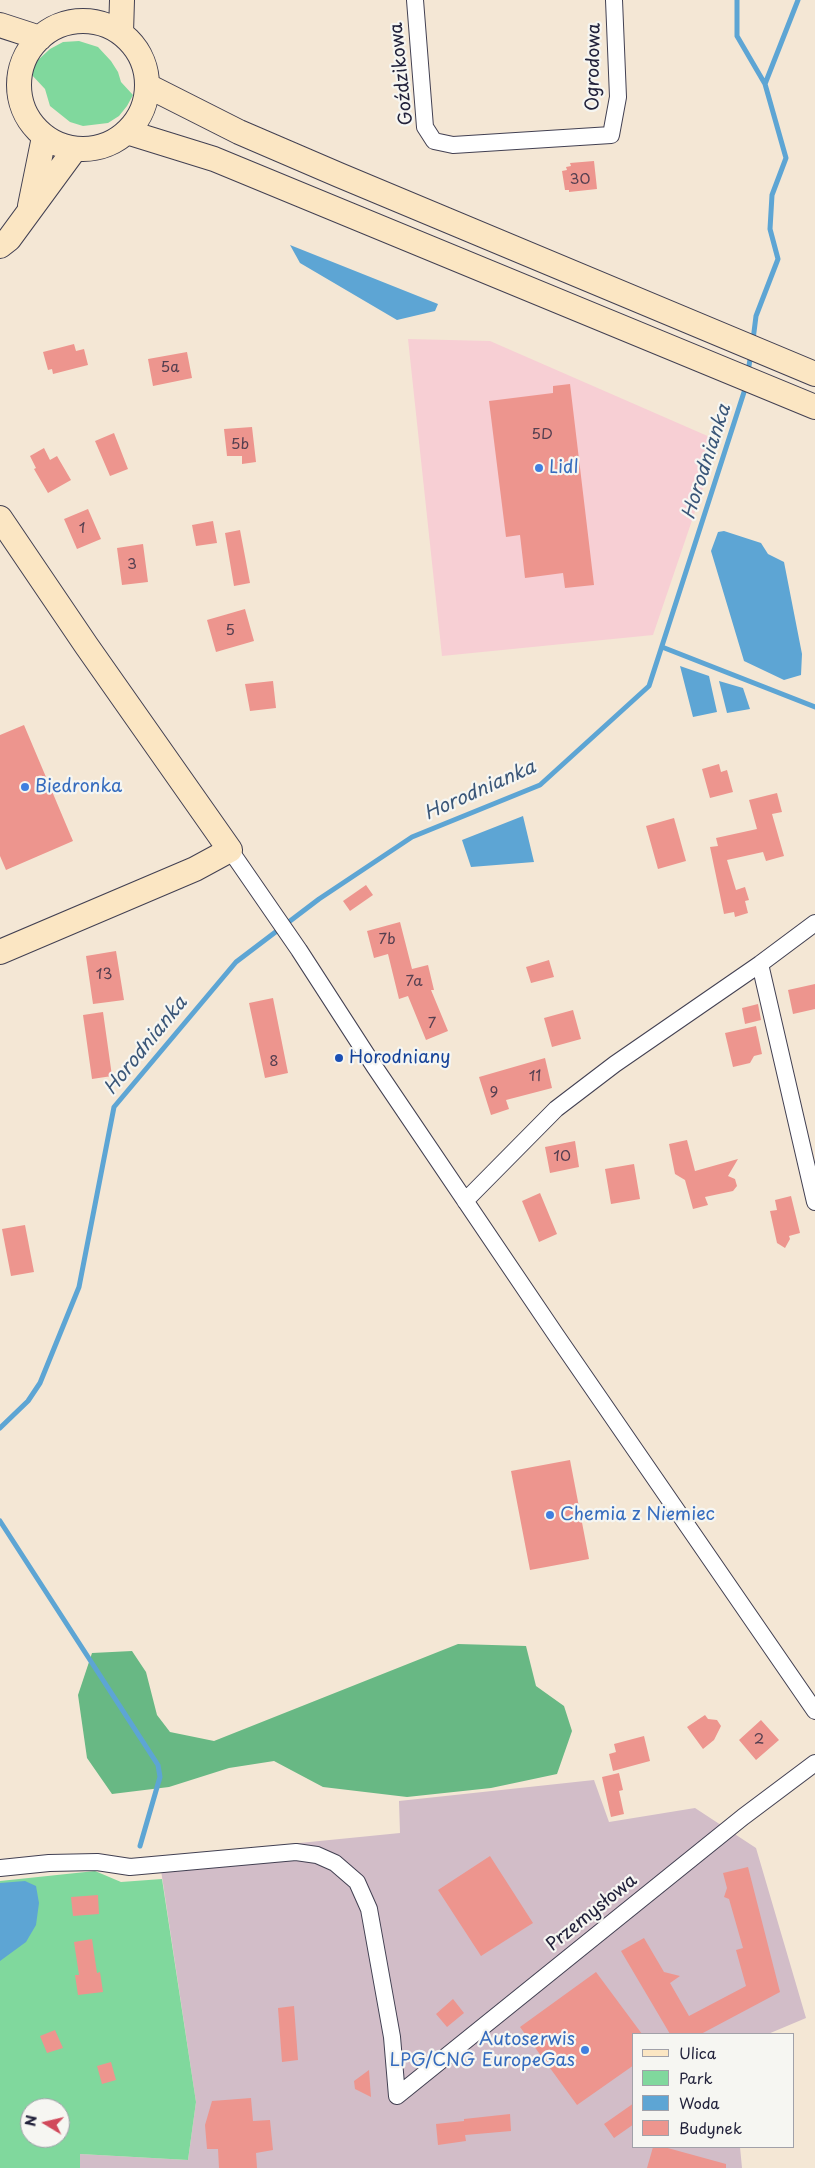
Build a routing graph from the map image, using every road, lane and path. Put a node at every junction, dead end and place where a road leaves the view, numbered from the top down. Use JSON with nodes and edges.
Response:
{"nodes":[{"id":1,"x":107,"y":0,"type":"edge"},
{"id":2,"x":122,"y":0,"type":"edge"},
{"id":3,"x":416,"y":0,"type":"edge"},
{"id":4,"x":614,"y":0,"type":"edge"},
{"id":5,"x":92,"y":22,"type":"junction"},
{"id":6,"x":0,"y":25,"type":"edge"},
{"id":7,"x":121,"y":33,"type":"junction"},
{"id":8,"x":40,"y":38,"type":"junction"},
{"id":9,"x":10,"y":78,"type":"edge"},
{"id":10,"x":148,"y":86,"type":"junction"},
{"id":11,"x":127,"y":132,"type":"junction"},
{"id":12,"x":611,"y":135,"type":"joint"},
{"id":13,"x":44,"y":136,"type":"junction"},
{"id":14,"x":75,"y":149,"type":"junction"},
{"id":15,"x":29,"y":211,"type":"junction"},
{"id":16,"x":0,"y":246,"type":"edge"},
{"id":17,"x":815,"y":374,"type":"edge"},
{"id":18,"x":815,"y":407,"type":"edge"},
{"id":19,"x":0,"y":518,"type":"edge"},
{"id":20,"x":230,"y":850,"type":"junction"},
{"id":21,"x":815,"y":923,"type":"edge"},
{"id":22,"x":0,"y":952,"type":"edge"},
{"id":23,"x":760,"y":964,"type":"junction"},
{"id":24,"x":465,"y":1201,"type":"junction"},
{"id":25,"x":815,"y":1202,"type":"edge"},
{"id":26,"x":815,"y":1711,"type":"edge"},
{"id":27,"x":815,"y":1763,"type":"edge"},
{"id":28,"x":0,"y":1868,"type":"edge"}],
"edges":[{"from":1,"to":5,"type":"main road"},
{"from":2,"to":7,"type":"main road"},
{"from":3,"to":12,"type":"street","name":"Goździkowa"},
{"from":4,"to":12,"type":"street","name":"Ogrodowa"},
{"from":5,"to":7,"type":"main road"},
{"from":5,"to":8,"type":"main road"},
{"from":6,"to":8,"type":"main road"},
{"from":7,"to":10,"type":"main road"},
{"from":8,"to":9,"type":"main road"},
{"from":9,"to":13,"type":"main road"},
{"from":10,"to":11,"type":"main road"},
{"from":10,"to":17,"type":"main road"},
{"from":11,"to":14,"type":"main road"},
{"from":11,"to":18,"type":"main road"},
{"from":13,"to":14,"type":"main road"},
{"from":13,"to":15,"type":"main road"},
{"from":14,"to":15,"type":"main road"},
{"from":15,"to":16,"type":"main road"},
{"from":19,"to":20,"type":"main road"},
{"from":20,"to":22,"type":"main road"},
{"from":20,"to":24,"type":"street"},
{"from":21,"to":23,"type":"street"},
{"from":23,"to":24,"type":"street"},
{"from":23,"to":25,"type":"street"},
{"from":24,"to":26,"type":"street"},
{"from":27,"to":28,"type":"street","name":"Przemysłowa"}]}
